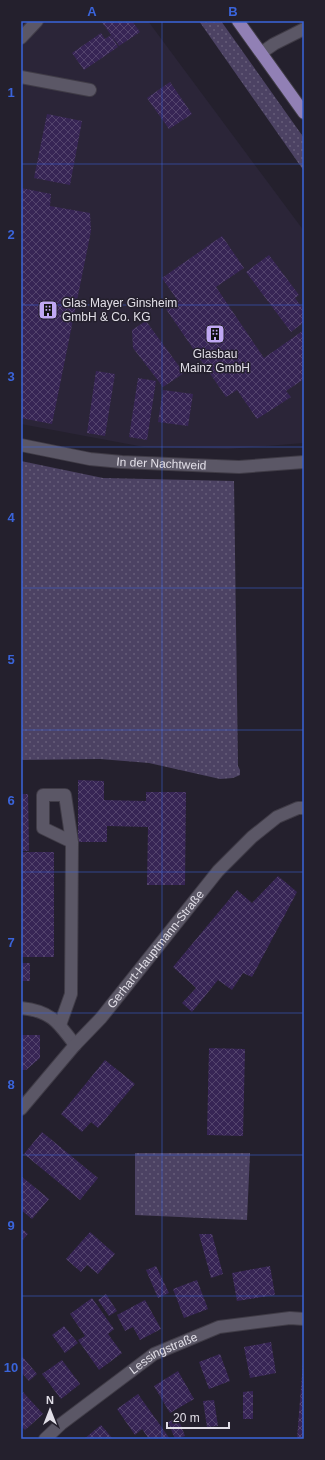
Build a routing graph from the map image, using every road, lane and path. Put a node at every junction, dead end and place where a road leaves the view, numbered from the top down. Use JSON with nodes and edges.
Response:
{"nodes":[{"id":1,"x":38,"y":21,"type":"edge"},
{"id":2,"x":238,"y":21,"type":"edge"},
{"id":3,"x":304,"y":29,"type":"edge"},
{"id":4,"x":21,"y":38,"type":"edge"},
{"id":5,"x":261,"y":53,"type":"junction"},
{"id":6,"x":21,"y":76,"type":"edge"},
{"id":7,"x":90,"y":90,"type":"dead end"},
{"id":8,"x":304,"y":113,"type":"edge"},
{"id":9,"x":21,"y":445,"type":"edge"},
{"id":10,"x":304,"y":462,"type":"edge"},
{"id":11,"x":304,"y":808,"type":"edge"},
{"id":12,"x":72,"y":842,"type":"dead end"},
{"id":13,"x":21,"y":1008,"type":"edge"},
{"id":14,"x":60,"y":1025,"type":"junction"},
{"id":15,"x":75,"y":1045,"type":"junction"},
{"id":16,"x":21,"y":1109,"type":"edge"},
{"id":17,"x":304,"y":1319,"type":"edge"},
{"id":18,"x":45,"y":1439,"type":"edge"}],
"edges":[{"from":1,"to":4,"type":"street"},
{"from":2,"to":5,"type":"main road"},
{"from":3,"to":5,"type":"street"},
{"from":5,"to":8,"type":"main road"},
{"from":6,"to":7,"type":"street"},
{"from":9,"to":10,"type":"street","name":"In der Nachtweid"},
{"from":11,"to":15,"type":"street","name":"Gerhart-Hauptmann-Straße"},
{"from":12,"to":14,"type":"street"},
{"from":13,"to":14,"type":"street"},
{"from":14,"to":15,"type":"street"},
{"from":15,"to":16,"type":"street","name":"Gerhart-Hauptmann-Straße"},
{"from":17,"to":18,"type":"street","name":"Lessingstraße"}]}
